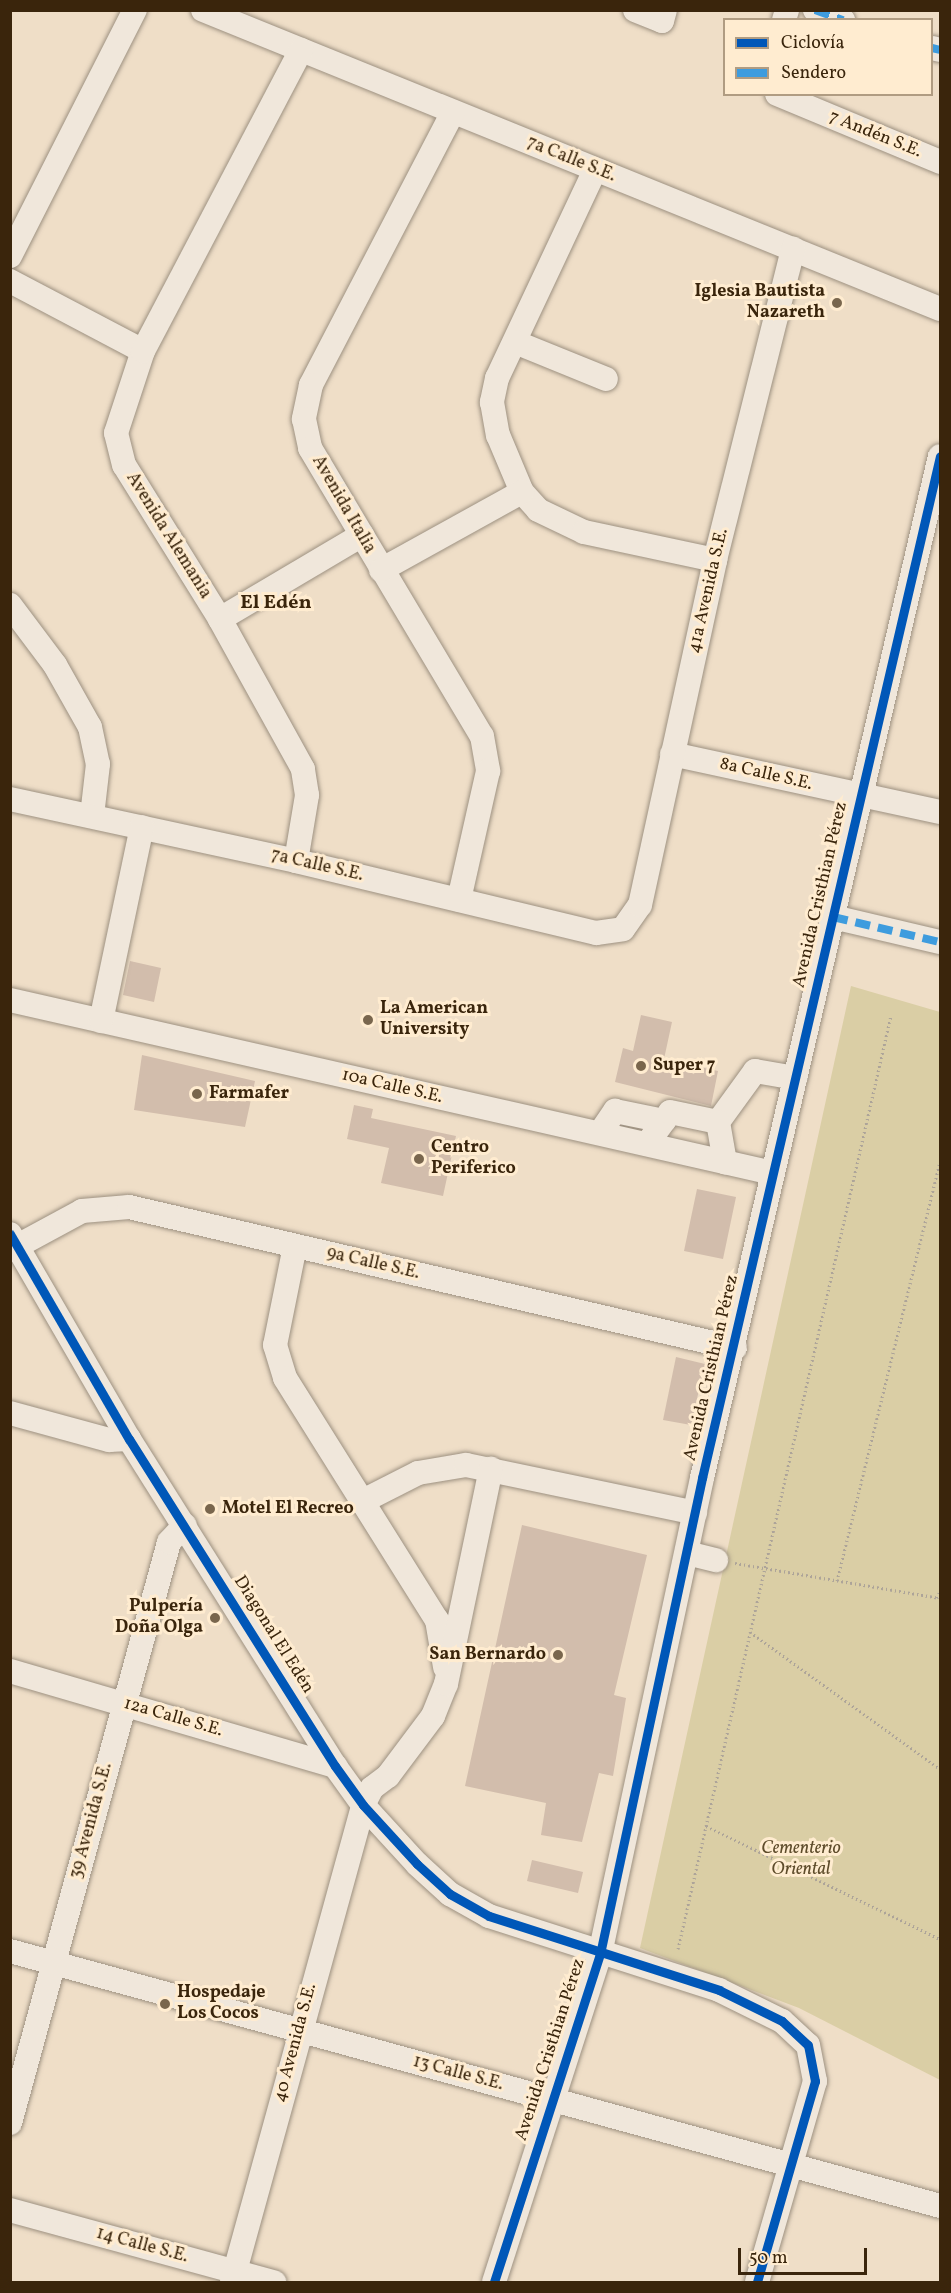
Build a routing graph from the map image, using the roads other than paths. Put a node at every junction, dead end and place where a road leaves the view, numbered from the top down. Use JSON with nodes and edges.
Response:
{"nodes":[{"id":1,"x":135,"y":10,"type":"edge"},
{"id":2,"x":203,"y":10,"type":"edge"},
{"id":3,"x":635,"y":10,"type":"edge"},
{"id":4,"x":665,"y":10,"type":"edge"},
{"id":5,"x":814,"y":10,"type":"edge"},
{"id":6,"x":837,"y":18,"type":"edge"},
{"id":7,"x":301,"y":50,"type":"junction"},
{"id":8,"x":782,"y":96,"type":"edge"},
{"id":9,"x":453,"y":111,"type":"junction"},
{"id":10,"x":940,"y":162,"type":"edge"},
{"id":11,"x":595,"y":170,"type":"junction"},
{"id":12,"x":793,"y":249,"type":"junction"},
{"id":13,"x":10,"y":256,"type":"edge"},
{"id":14,"x":10,"y":281,"type":"edge"},
{"id":15,"x":940,"y":309,"type":"edge"},
{"id":16,"x":515,"y":342,"type":"junction"},
{"id":17,"x":143,"y":351,"type":"junction"},
{"id":18,"x":606,"y":379,"type":"dead end"},
{"id":19,"x":940,"y":456,"type":"edge"},
{"id":20,"x":522,"y":492,"type":"junction"},
{"id":21,"x":362,"y":536,"type":"junction"},
{"id":22,"x":715,"y":560,"type":"junction"},
{"id":23,"x":381,"y":570,"type":"junction"},
{"id":24,"x":10,"y":606,"type":"edge"},
{"id":25,"x":220,"y":619,"type":"junction"},
{"id":26,"x":672,"y":754,"type":"junction"},
{"id":27,"x":861,"y":796,"type":"junction"},
{"id":28,"x":10,"y":799,"type":"edge"},
{"id":29,"x":940,"y":812,"type":"edge"},
{"id":30,"x":92,"y":816,"type":"junction"},
{"id":31,"x":142,"y":827,"type":"junction"},
{"id":32,"x":296,"y":861,"type":"junction"},
{"id":33,"x":459,"y":900,"type":"junction"},
{"id":34,"x":832,"y":917,"type":"junction"},
{"id":35,"x":623,"y":929,"type":"joint"},
{"id":36,"x":940,"y":942,"type":"edge"},
{"id":37,"x":10,"y":1000,"type":"edge"},
{"id":38,"x":101,"y":1021,"type":"junction"},
{"id":39,"x":795,"y":1078,"type":"junction"},
{"id":40,"x":664,"y":1121,"type":"junction"},
{"id":41,"x":718,"y":1122,"type":"junction"},
{"id":42,"x":600,"y":1134,"type":"junction"},
{"id":43,"x":647,"y":1144,"type":"junction"},
{"id":44,"x":725,"y":1162,"type":"junction"},
{"id":45,"x":773,"y":1173,"type":"junction"},
{"id":46,"x":13,"y":1244,"type":"edge"},
{"id":47,"x":295,"y":1246,"type":"junction"},
{"id":48,"x":735,"y":1348,"type":"junction"},
{"id":49,"x":10,"y":1413,"type":"edge"},
{"id":50,"x":129,"y":1439,"type":"junction"},
{"id":51,"x":491,"y":1469,"type":"junction"},
{"id":52,"x":361,"y":1502,"type":"junction"},
{"id":53,"x":695,"y":1513,"type":"junction"},
{"id":54,"x":185,"y":1525,"type":"junction"},
{"id":55,"x":687,"y":1553,"type":"junction"},
{"id":56,"x":716,"y":1560,"type":"road end"},
{"id":57,"x":10,"y":1671,"type":"edge"},
{"id":58,"x":446,"y":1684,"type":"junction"},
{"id":59,"x":123,"y":1704,"type":"junction"},
{"id":60,"x":335,"y":1766,"type":"junction"},
{"id":61,"x":363,"y":1805,"type":"junction"},
{"id":62,"x":10,"y":1951,"type":"edge"},
{"id":63,"x":600,"y":1954,"type":"junction"},
{"id":64,"x":55,"y":1963,"type":"junction"},
{"id":65,"x":299,"y":2030,"type":"junction"},
{"id":66,"x":552,"y":2099,"type":"junction"},
{"id":67,"x":10,"y":2123,"type":"edge"},
{"id":68,"x":792,"y":2165,"type":"junction"},
{"id":69,"x":940,"y":2206,"type":"edge"},
{"id":70,"x":10,"y":2210,"type":"edge"},
{"id":71,"x":233,"y":2277,"type":"edge"},
{"id":72,"x":274,"y":2283,"type":"edge"},
{"id":73,"x":494,"y":2283,"type":"edge"},
{"id":74,"x":757,"y":2283,"type":"edge"}],
"edges":[{"from":1,"to":13,"type":"street"},
{"from":2,"to":7,"type":"street","name":"7a Calle S.E."},
{"from":3,"to":4,"type":"street"},
{"from":5,"to":6,"type":"street"},
{"from":7,"to":9,"type":"street","name":"7a Calle S.E."},
{"from":7,"to":17,"type":"street","name":"Avenida Alemania"},
{"from":8,"to":10,"type":"street","name":"7 Andén S.E."},
{"from":9,"to":11,"type":"street","name":"7a Calle S.E."},
{"from":9,"to":21,"type":"street","name":"Avenida Italia"},
{"from":11,"to":12,"type":"street","name":"7a Calle S.E."},
{"from":11,"to":16,"type":"street"},
{"from":12,"to":15,"type":"street","name":"7a Calle S.E."},
{"from":12,"to":22,"type":"street","name":"41a Avenida S.E."},
{"from":14,"to":17,"type":"street"},
{"from":16,"to":18,"type":"street"},
{"from":16,"to":20,"type":"street"},
{"from":17,"to":25,"type":"street","name":"Avenida Alemania"},
{"from":19,"to":27,"type":"street","name":"Avenida Cristhian Pérez"},
{"from":20,"to":22,"type":"street"},
{"from":20,"to":23,"type":"street"},
{"from":21,"to":23,"type":"street","name":"Avenida Italia"},
{"from":21,"to":25,"type":"street"},
{"from":22,"to":26,"type":"street","name":"41a Avenida S.E."},
{"from":23,"to":33,"type":"street","name":"Avenida Italia"},
{"from":24,"to":30,"type":"street"},
{"from":25,"to":32,"type":"street","name":"Avenida Alemania"},
{"from":26,"to":27,"type":"street","name":"8a Calle S.E."},
{"from":26,"to":35,"type":"street","name":"41a Avenida S.E."},
{"from":27,"to":29,"type":"street","name":"8a Calle S.E."},
{"from":27,"to":34,"type":"street","name":"Avenida Cristhian Pérez"},
{"from":28,"to":30,"type":"street","name":"7a Calle S.E."},
{"from":30,"to":31,"type":"street","name":"7a Calle S.E."},
{"from":31,"to":32,"type":"street","name":"7a Calle S.E."},
{"from":31,"to":38,"type":"street"},
{"from":32,"to":33,"type":"street","name":"7a Calle S.E."},
{"from":33,"to":35,"type":"street","name":"7a Calle S.E."},
{"from":34,"to":36,"type":"street"},
{"from":34,"to":39,"type":"street","name":"Avenida Cristhian Pérez"},
{"from":37,"to":38,"type":"street","name":"10a Calle S.E."},
{"from":38,"to":42,"type":"street","name":"10a Calle S.E."},
{"from":39,"to":41,"type":"street"},
{"from":39,"to":45,"type":"street","name":"Avenida Cristhian Pérez"},
{"from":40,"to":41,"type":"street"},
{"from":40,"to":42,"type":"street"},
{"from":40,"to":43,"type":"street"},
{"from":41,"to":44,"type":"street"},
{"from":42,"to":43,"type":"street","name":"10a Calle S.E."},
{"from":43,"to":44,"type":"street","name":"10a Calle S.E."},
{"from":44,"to":45,"type":"street","name":"10a Calle S.E."},
{"from":45,"to":48,"type":"street","name":"Avenida Cristhian Pérez"},
{"from":46,"to":47,"type":"street","name":"9a Calle S.E."},
{"from":46,"to":50,"type":"street","name":"Diagonal El Edén"},
{"from":47,"to":48,"type":"street","name":"9a Calle S.E."},
{"from":47,"to":52,"type":"street"},
{"from":48,"to":53,"type":"street","name":"Avenida Cristhian Pérez"},
{"from":49,"to":50,"type":"street"},
{"from":50,"to":54,"type":"street","name":"Diagonal El Edén"},
{"from":51,"to":52,"type":"street"},
{"from":51,"to":53,"type":"street"},
{"from":51,"to":58,"type":"street"},
{"from":52,"to":58,"type":"street"},
{"from":53,"to":55,"type":"street","name":"Avenida Cristhian Pérez"},
{"from":54,"to":59,"type":"street","name":"39 Avenida S.E."},
{"from":54,"to":60,"type":"street","name":"Diagonal El Edén"},
{"from":55,"to":56,"type":"street"},
{"from":55,"to":63,"type":"street","name":"Avenida Cristhian Pérez"},
{"from":57,"to":59,"type":"street","name":"12a Calle S.E."},
{"from":58,"to":61,"type":"street"},
{"from":59,"to":60,"type":"street","name":"12a Calle S.E."},
{"from":59,"to":64,"type":"street","name":"39 Avenida S.E."},
{"from":60,"to":61,"type":"street","name":"Diagonal El Edén"},
{"from":61,"to":63,"type":"street","name":"Diagonal El Edén"},
{"from":61,"to":65,"type":"street","name":"40 Avenida S.E."},
{"from":62,"to":64,"type":"street","name":"13 Calle S.E."},
{"from":63,"to":66,"type":"street","name":"Avenida Cristhian Pérez"},
{"from":63,"to":68,"type":"street","name":"Diagonal El Edén"},
{"from":64,"to":65,"type":"street","name":"13 Calle S.E."},
{"from":64,"to":67,"type":"street","name":"39 Avenida S.E."},
{"from":65,"to":66,"type":"street","name":"13 Calle S.E."},
{"from":65,"to":71,"type":"street","name":"40 Avenida S.E."},
{"from":66,"to":68,"type":"street","name":"13 Calle S.E."},
{"from":66,"to":73,"type":"street","name":"Avenida Cristhian Pérez"},
{"from":68,"to":69,"type":"street","name":"13 Calle S.E."},
{"from":68,"to":74,"type":"street","name":"Diagonal El Edén"},
{"from":70,"to":71,"type":"street","name":"14 Calle S.E."},
{"from":71,"to":72,"type":"street","name":"14 Calle S.E."}]}
